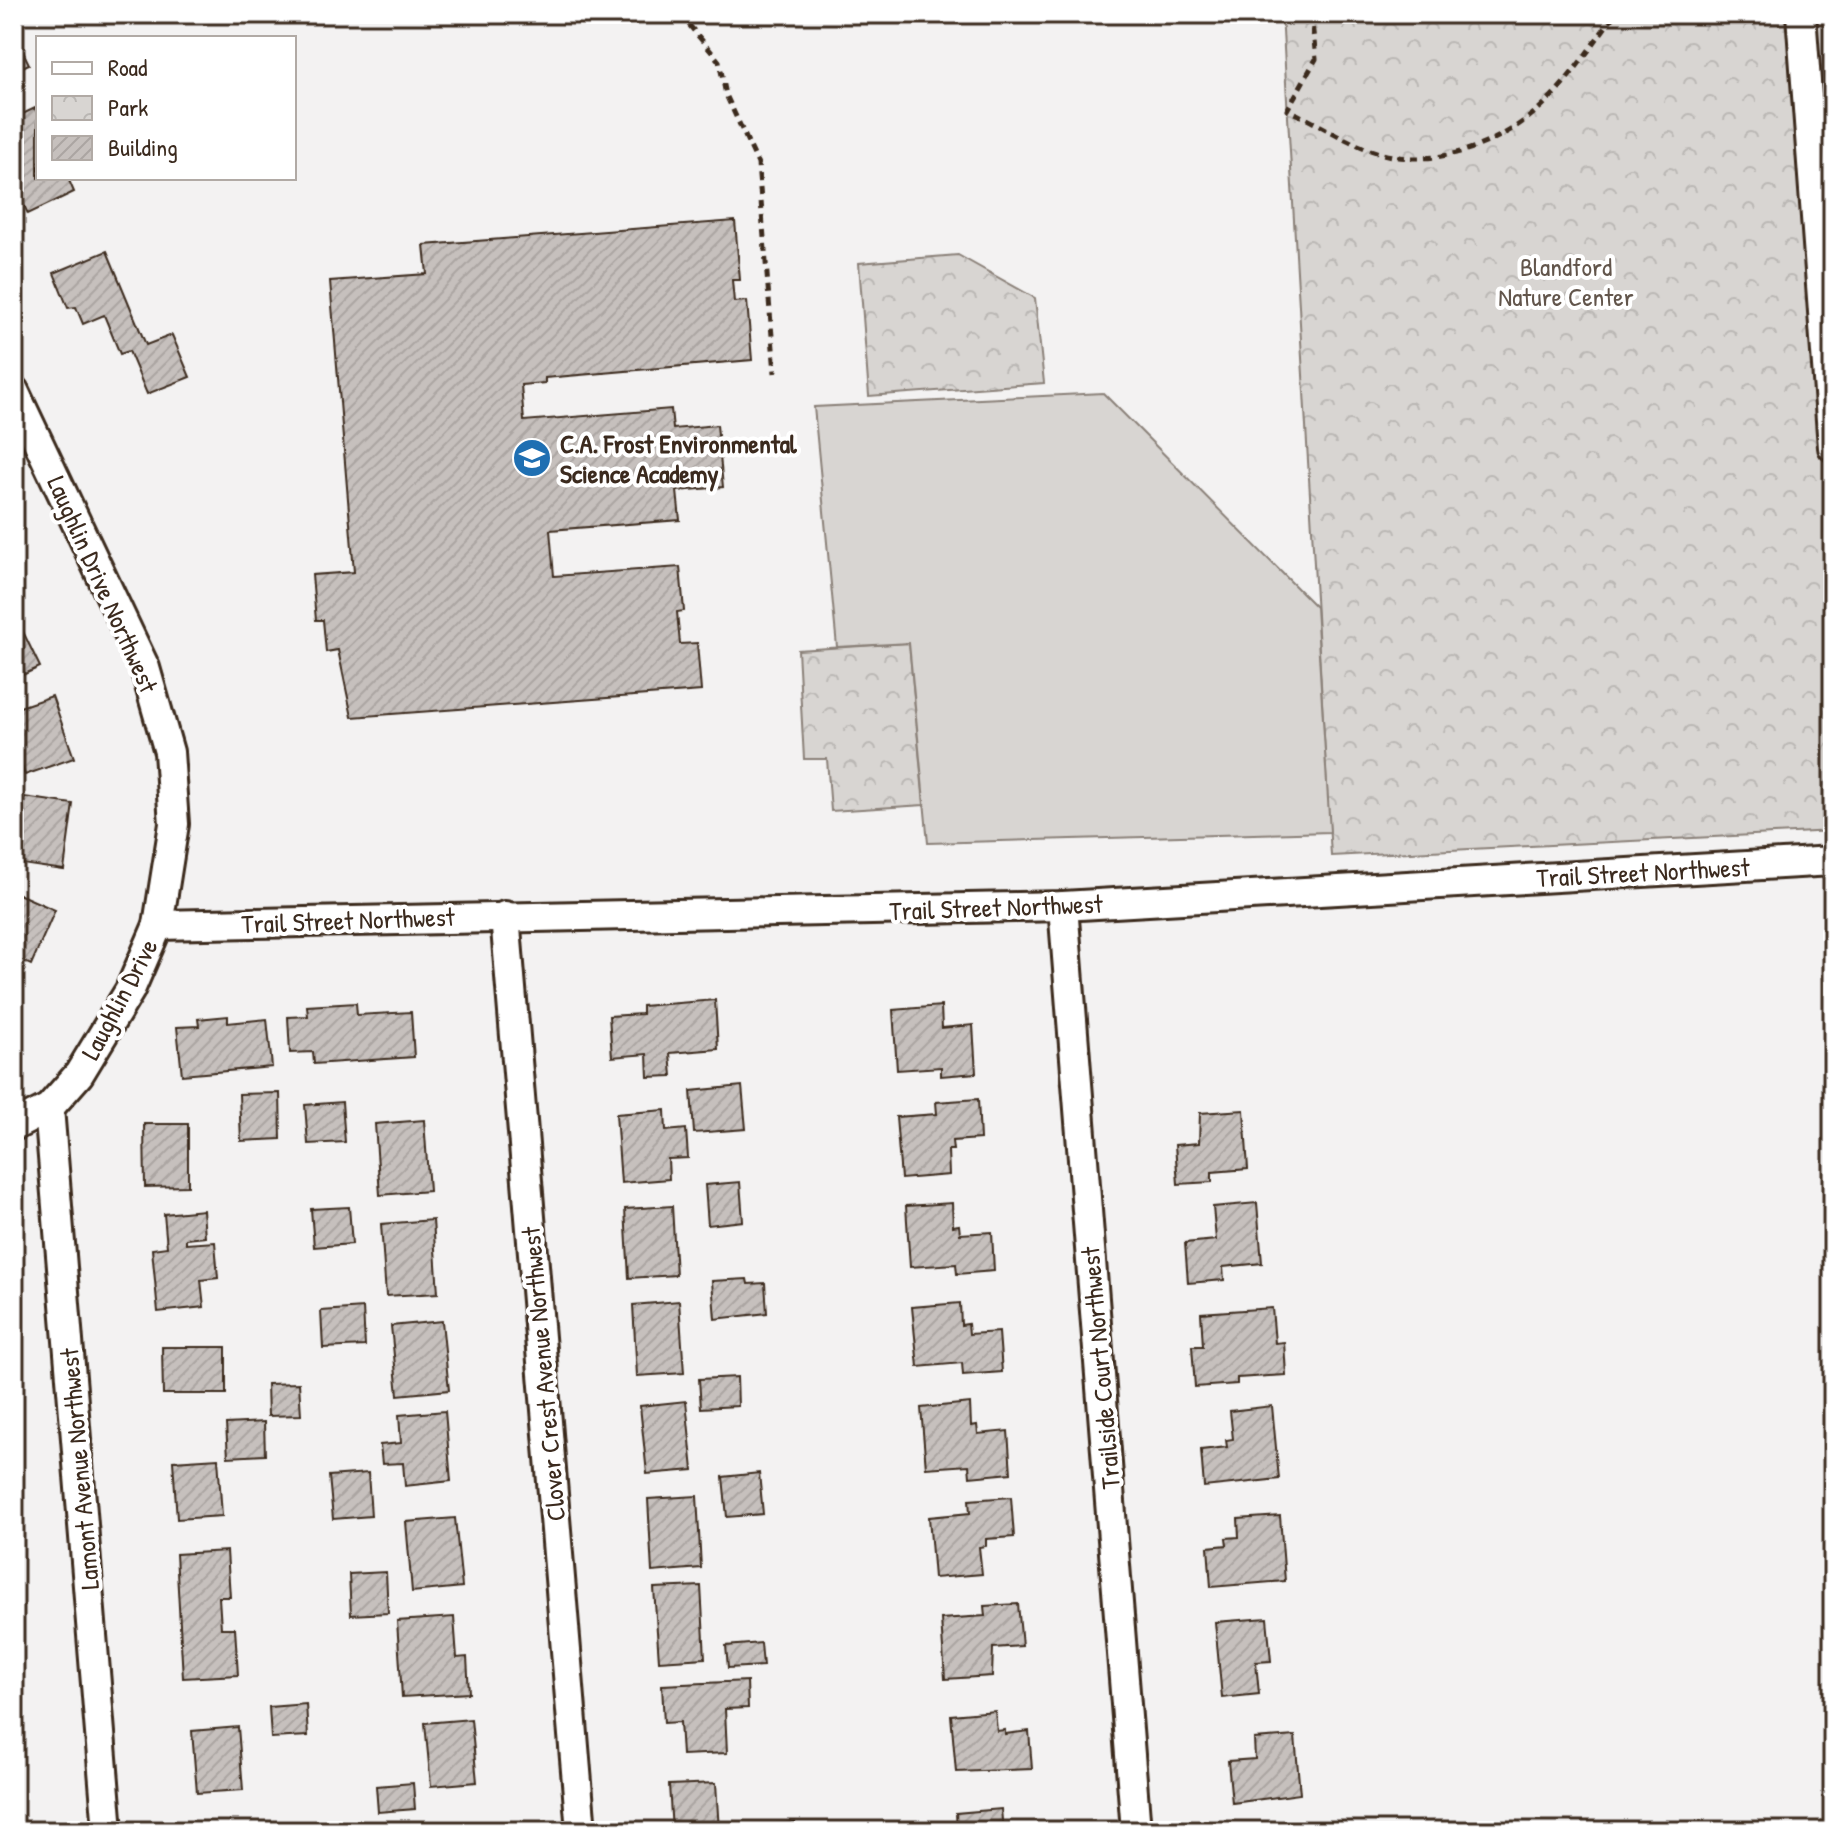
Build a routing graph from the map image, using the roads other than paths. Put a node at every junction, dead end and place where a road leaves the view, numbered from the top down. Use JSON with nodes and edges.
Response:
{"nodes":[{"id":1,"x":1801,"y":14,"type":"edge"},
{"id":2,"x":14,"y":391,"type":"edge"},
{"id":3,"x":1833,"y":447,"type":"edge"},
{"id":4,"x":1833,"y":861,"type":"edge"},
{"id":5,"x":1063,"y":906,"type":"junction"},
{"id":6,"x":505,"y":916,"type":"junction"},
{"id":7,"x":158,"y":925,"type":"junction"},
{"id":8,"x":49,"y":1108,"type":"junction"},
{"id":9,"x":14,"y":1126,"type":"edge"},
{"id":10,"x":108,"y":1831,"type":"edge"},
{"id":11,"x":581,"y":1831,"type":"edge"},
{"id":12,"x":1136,"y":1831,"type":"edge"}],
"edges":[{"from":1,"to":3,"type":"street"},
{"from":2,"to":7,"type":"street","name":"Laughlin Drive Northwest"},
{"from":4,"to":5,"type":"street","name":"Trail Street Northwest"},
{"from":5,"to":6,"type":"street","name":"Trail Street Northwest"},
{"from":5,"to":12,"type":"street","name":"Trailside Court Northwest"},
{"from":6,"to":7,"type":"street","name":"Trail Street Northwest"},
{"from":6,"to":11,"type":"street","name":"Clover Crest Avenue Northwest"},
{"from":7,"to":8,"type":"street","name":"Laughlin Drive"},
{"from":8,"to":9,"type":"street"},
{"from":8,"to":10,"type":"street","name":"Lamont Avenue Northwest"}]}
